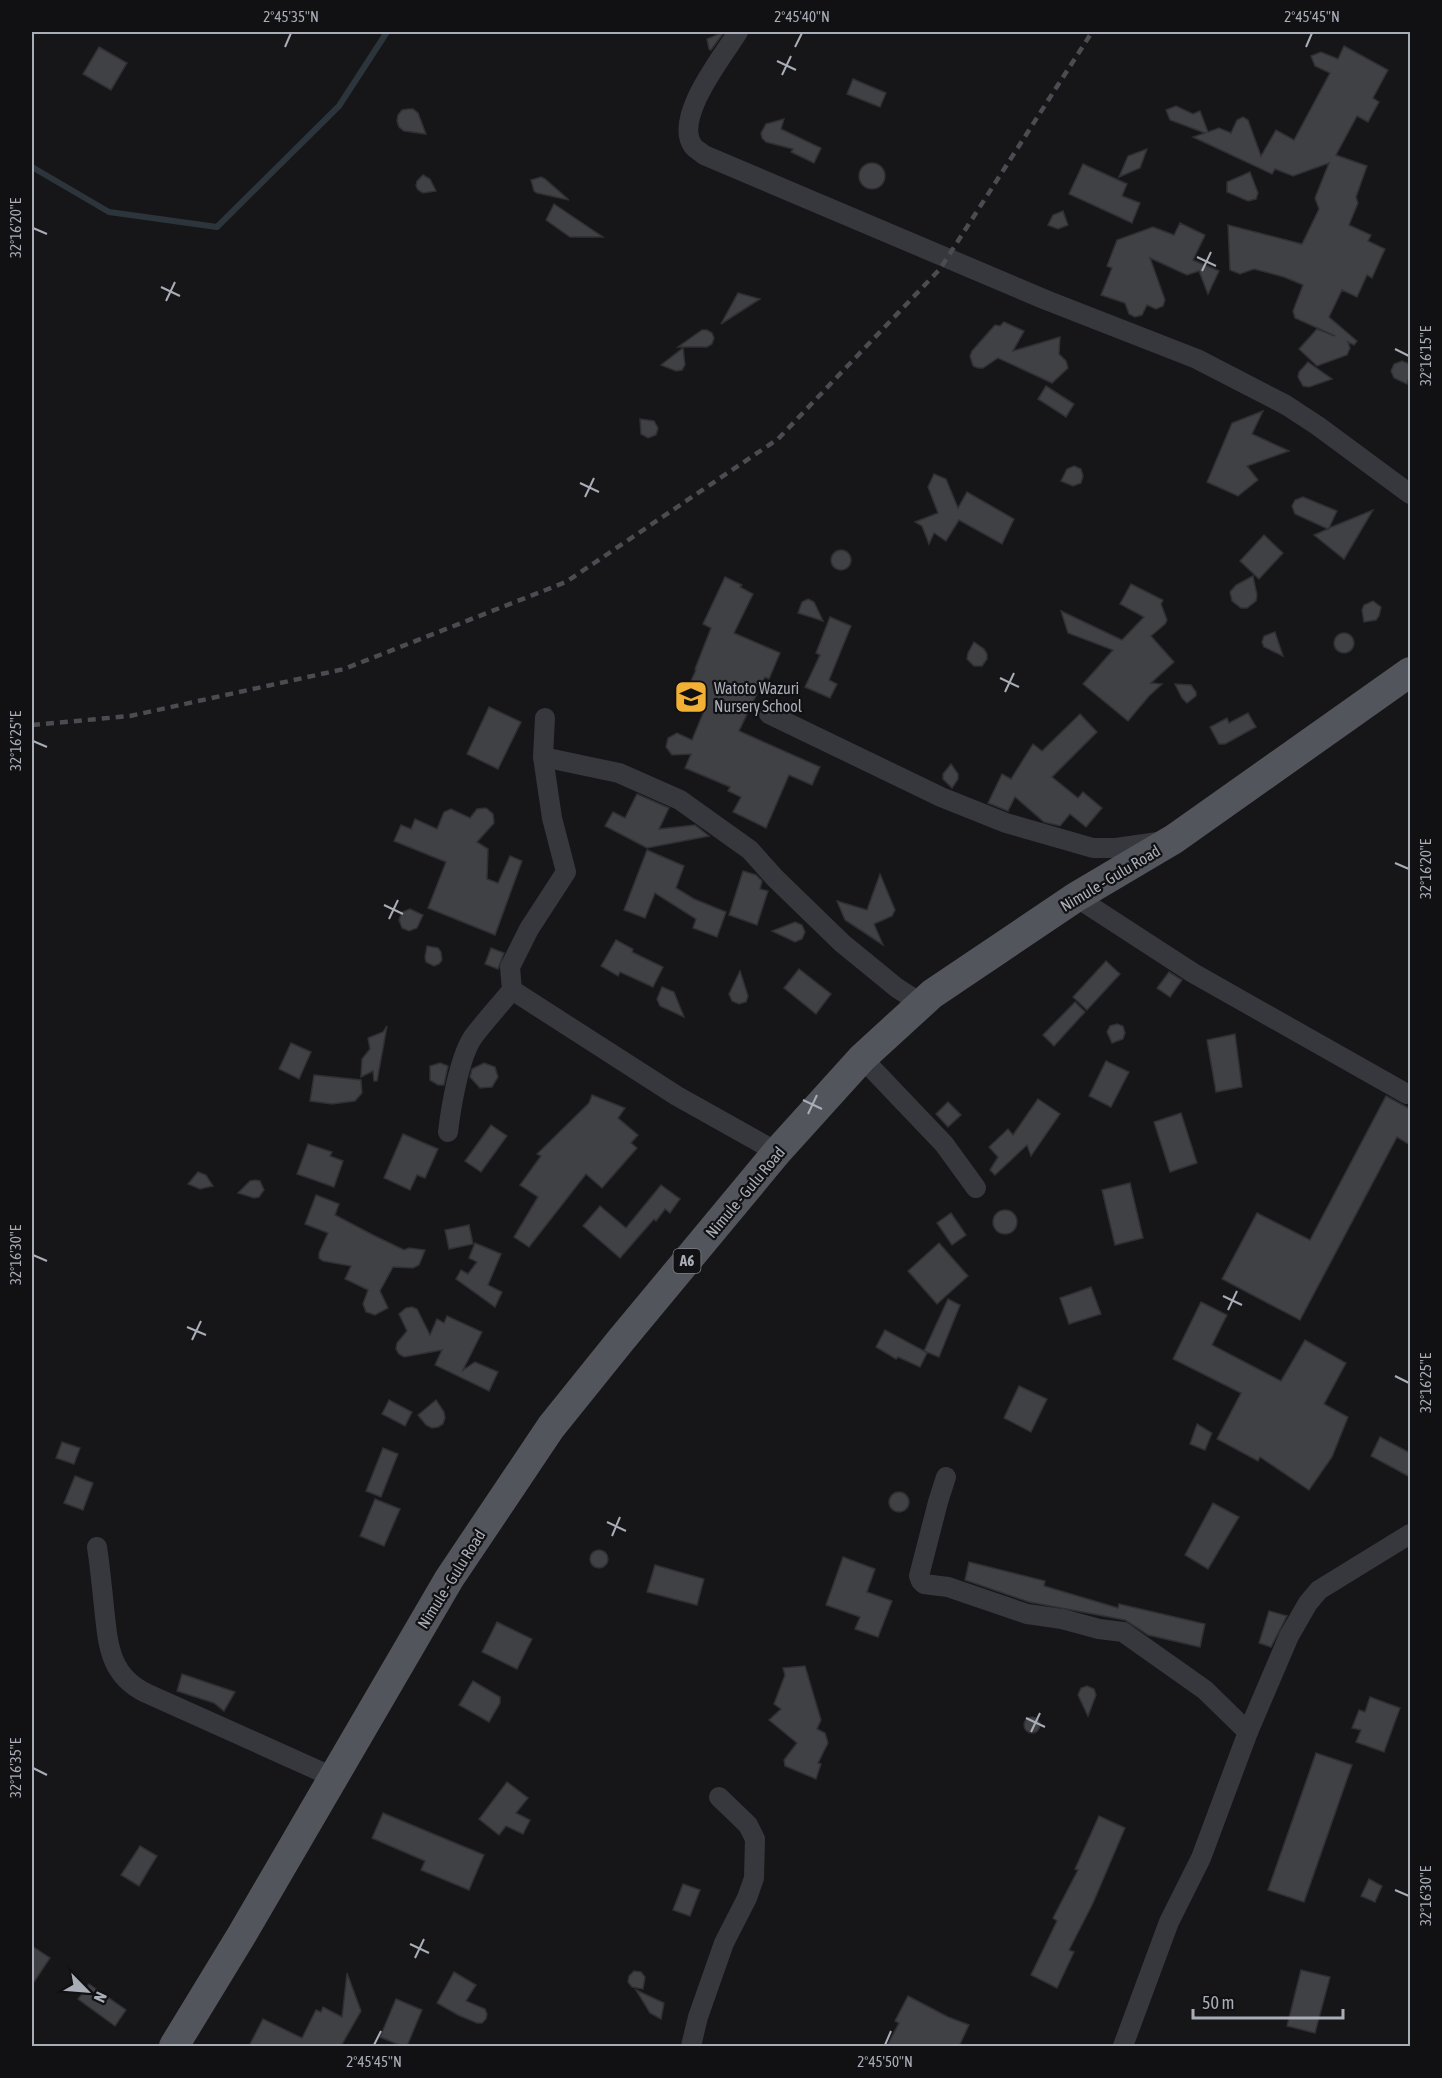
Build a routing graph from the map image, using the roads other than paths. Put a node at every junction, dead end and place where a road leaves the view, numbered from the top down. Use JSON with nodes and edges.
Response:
{"nodes":[{"id":1,"x":738,"y":32,"type":"edge"},
{"id":2,"x":1410,"y":494,"type":"edge"},
{"id":3,"x":1410,"y":672,"type":"edge"},
{"id":4,"x":769,"y":714,"type":"dead end"},
{"id":5,"x":545,"y":718,"type":"dead end"},
{"id":6,"x":543,"y":757,"type":"junction"},
{"id":7,"x":1174,"y":839,"type":"junction"},
{"id":8,"x":1076,"y":897,"type":"junction"},
{"id":9,"x":512,"y":990,"type":"junction"},
{"id":10,"x":922,"y":1004,"type":"junction"},
{"id":11,"x":862,"y":1058,"type":"junction"},
{"id":12,"x":1407,"y":1094,"type":"dead end"},
{"id":13,"x":448,"y":1132,"type":"dead end"},
{"id":14,"x":777,"y":1152,"type":"junction"},
{"id":15,"x":976,"y":1188,"type":"dead end"},
{"id":16,"x":946,"y":1478,"type":"dead end"},
{"id":17,"x":1410,"y":1534,"type":"edge"},
{"id":18,"x":97,"y":1546,"type":"dead end"},
{"id":19,"x":1248,"y":1732,"type":"junction"},
{"id":20,"x":333,"y":1777,"type":"junction"},
{"id":21,"x":719,"y":1797,"type":"dead end"},
{"id":22,"x":174,"y":2046,"type":"edge"},
{"id":23,"x":691,"y":2046,"type":"edge"},
{"id":24,"x":1123,"y":2046,"type":"edge"}],
"edges":[{"from":1,"to":2,"type":"street"},
{"from":3,"to":7,"type":"main road","name":"Nimule - Gulu Road","number":"A6"},
{"from":4,"to":7,"type":"street"},
{"from":5,"to":6,"type":"street"},
{"from":6,"to":9,"type":"street"},
{"from":6,"to":10,"type":"street"},
{"from":7,"to":8,"type":"main road","name":"Nimule - Gulu Road","number":"A6"},
{"from":8,"to":10,"type":"main road","name":"Nimule - Gulu Road","number":"A6"},
{"from":8,"to":12,"type":"street"},
{"from":9,"to":13,"type":"street"},
{"from":9,"to":14,"type":"street"},
{"from":10,"to":11,"type":"main road","name":"Nimule - Gulu Road","number":"A6"},
{"from":11,"to":14,"type":"main road","name":"Nimule - Gulu Road","number":"A6"},
{"from":11,"to":15,"type":"street"},
{"from":14,"to":20,"type":"main road","name":"Nimule - Gulu Road","number":"A6"},
{"from":16,"to":19,"type":"street"},
{"from":17,"to":19,"type":"street"},
{"from":18,"to":20,"type":"street"},
{"from":19,"to":24,"type":"street"},
{"from":20,"to":22,"type":"main road","name":"Nimule - Gulu Road","number":"A6"},
{"from":21,"to":23,"type":"street"}]}
